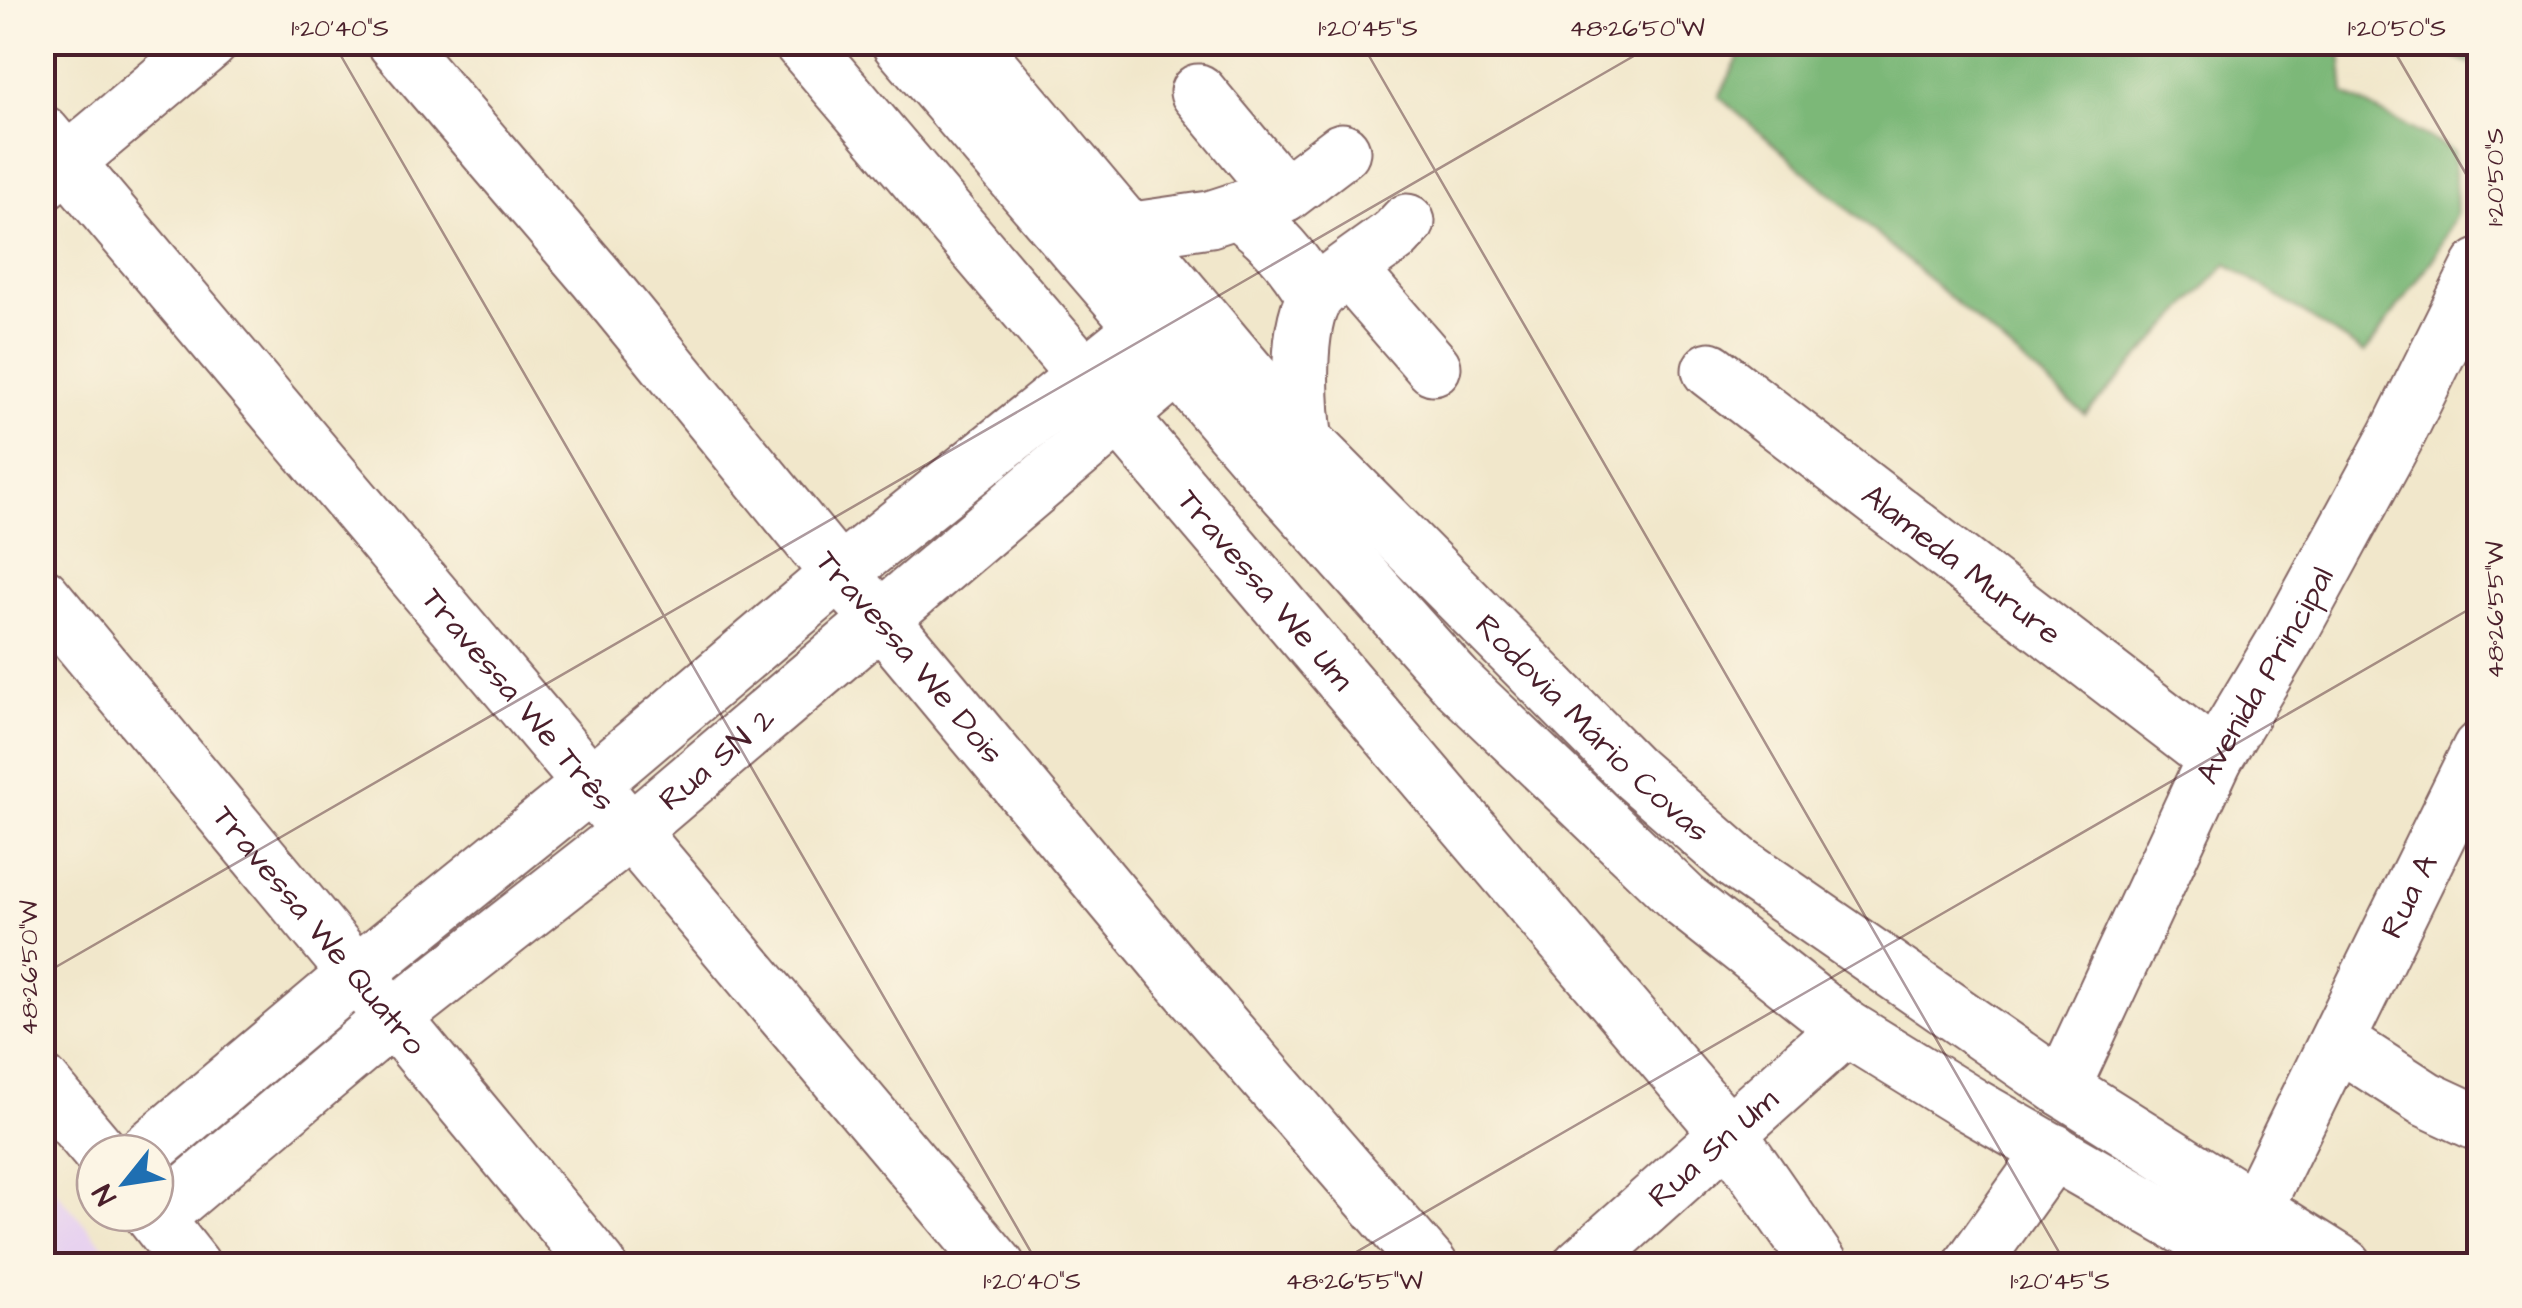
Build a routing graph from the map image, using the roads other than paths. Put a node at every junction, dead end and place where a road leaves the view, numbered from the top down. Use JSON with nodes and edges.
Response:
{"nodes":[{"id":1,"x":210,"y":42,"type":"edge"},
{"id":2,"x":395,"y":42,"type":"edge"},
{"id":3,"x":801,"y":42,"type":"edge"},
{"id":4,"x":899,"y":42,"type":"edge"},
{"id":5,"x":969,"y":42,"type":"edge"},
{"id":6,"x":1198,"y":92,"type":"dead end"},
{"id":7,"x":1342,"y":151,"type":"dead end"},
{"id":8,"x":51,"y":159,"type":"edge"},
{"id":9,"x":1260,"y":202,"type":"junction"},
{"id":10,"x":1407,"y":222,"type":"dead end"},
{"id":11,"x":1127,"y":231,"type":"junction"},
{"id":12,"x":2480,"y":267,"type":"edge"},
{"id":13,"x":1332,"y":283,"type":"junction"},
{"id":14,"x":1161,"y":347,"type":"junction"},
{"id":15,"x":1433,"y":368,"type":"dead end"},
{"id":16,"x":1710,"y":370,"type":"dead end"},
{"id":17,"x":1102,"y":397,"type":"junction"},
{"id":18,"x":1306,"y":441,"type":"junction"},
{"id":19,"x":840,"y":574,"type":"junction"},
{"id":20,"x":42,"y":595,"type":"edge"},
{"id":21,"x":881,"y":619,"type":"junction"},
{"id":22,"x":2480,"y":748,"type":"edge"},
{"id":23,"x":2215,"y":758,"type":"junction"},
{"id":24,"x":592,"y":784,"type":"junction"},
{"id":25,"x":631,"y":831,"type":"junction"},
{"id":26,"x":1736,"y":862,"type":"junction"},
{"id":27,"x":1685,"y":902,"type":"junction"},
{"id":28,"x":356,"y":974,"type":"junction"},
{"id":29,"x":394,"y":1016,"type":"junction"},
{"id":30,"x":1846,"y":1028,"type":"junction"},
{"id":31,"x":2338,"y":1042,"type":"junction"},
{"id":32,"x":42,"y":1083,"type":"edge"},
{"id":33,"x":2062,"y":1088,"type":"junction"},
{"id":34,"x":2480,"y":1124,"type":"edge"},
{"id":35,"x":84,"y":1133,"type":"edge"},
{"id":36,"x":168,"y":1133,"type":"edge"},
{"id":37,"x":1730,"y":1135,"type":"junction"},
{"id":38,"x":2053,"y":1151,"type":"junction"},
{"id":39,"x":175,"y":1198,"type":"edge"},
{"id":40,"x":2254,"y":1210,"type":"junction"},
{"id":41,"x":167,"y":1233,"type":"edge"},
{"id":42,"x":193,"y":1266,"type":"edge"},
{"id":43,"x":599,"y":1266,"type":"edge"},
{"id":44,"x":997,"y":1266,"type":"edge"},
{"id":45,"x":1430,"y":1266,"type":"edge"},
{"id":46,"x":1580,"y":1266,"type":"edge"},
{"id":47,"x":1821,"y":1266,"type":"edge"},
{"id":48,"x":1971,"y":1266,"type":"edge"},
{"id":49,"x":2252,"y":1266,"type":"edge"},
{"id":50,"x":2345,"y":1266,"type":"edge"}],
"edges":[{"from":1,"to":8,"type":"street"},
{"from":2,"to":19,"type":"street","name":"Travessa We Dois"},
{"from":3,"to":17,"type":"street","name":"Travessa We Um"},
{"from":4,"to":14,"type":"street","name":"Rodovia Mário Covas"},
{"from":5,"to":11,"type":"street","name":"Rodovia Mário Covas"},
{"from":6,"to":9,"type":"street"},
{"from":7,"to":9,"type":"street"},
{"from":8,"to":24,"type":"street","name":"Travessa We Três"},
{"from":9,"to":11,"type":"street"},
{"from":9,"to":13,"type":"street"},
{"from":10,"to":13,"type":"street"},
{"from":11,"to":18,"type":"street","name":"Rodovia Mário Covas"},
{"from":12,"to":23,"type":"street","name":"Avenida Principal"},
{"from":13,"to":15,"type":"street"},
{"from":13,"to":18,"type":"street"},
{"from":14,"to":17,"type":"street","name":"Rua SN 2"},
{"from":14,"to":27,"type":"street","name":"Rodovia Mário Covas"},
{"from":16,"to":23,"type":"street","name":"Alameda Murure"},
{"from":17,"to":19,"type":"street","name":"Rua SN 2"},
{"from":17,"to":21,"type":"street","name":"Rua SN 2"},
{"from":17,"to":37,"type":"street","name":"Travessa We Um"},
{"from":18,"to":26,"type":"street","name":"Rodovia Mário Covas"},
{"from":19,"to":21,"type":"street","name":"Travessa We Dois"},
{"from":19,"to":24,"type":"street","name":"Rua SN 2"},
{"from":20,"to":28,"type":"street","name":"Travessa We Quatro"},
{"from":21,"to":25,"type":"street","name":"Rua SN 2"},
{"from":21,"to":45,"type":"street","name":"Travessa We Dois"},
{"from":22,"to":31,"type":"street","name":"Rua A"},
{"from":23,"to":33,"type":"street","name":"Avenida Principal"},
{"from":24,"to":25,"type":"street","name":"Travessa We Três"},
{"from":24,"to":28,"type":"street","name":"Rua SN 2"},
{"from":25,"to":29,"type":"street","name":"Rua SN 2"},
{"from":25,"to":44,"type":"street","name":"Travessa We Três"},
{"from":26,"to":27,"type":"street"},
{"from":26,"to":33,"type":"street","name":"Rodovia Mário Covas"},
{"from":27,"to":30,"type":"street","name":"Rodovia Mário Covas"},
{"from":28,"to":29,"type":"street","name":"Travessa We Quatro"},
{"from":28,"to":36,"type":"street","name":"Rua SN 2"},
{"from":29,"to":39,"type":"street","name":"Rua SN 2"},
{"from":29,"to":43,"type":"street","name":"Travessa We Quatro"},
{"from":30,"to":37,"type":"street","name":"Rua Sn Um"},
{"from":30,"to":38,"type":"street","name":"Rodovia Mário Covas"},
{"from":31,"to":34,"type":"street"},
{"from":31,"to":40,"type":"street","name":"Rua A"},
{"from":32,"to":35,"type":"street"},
{"from":33,"to":40,"type":"street","name":"Rodovia Mário Covas"},
{"from":37,"to":46,"type":"street","name":"Rua Sn Um"},
{"from":37,"to":47,"type":"street","name":"Travessa We Um"},
{"from":38,"to":48,"type":"street"},
{"from":38,"to":49,"type":"street","name":"Rodovia Mário Covas"},
{"from":40,"to":50,"type":"street","name":"Rodovia Mário Covas"},
{"from":41,"to":42,"type":"street"}]}
